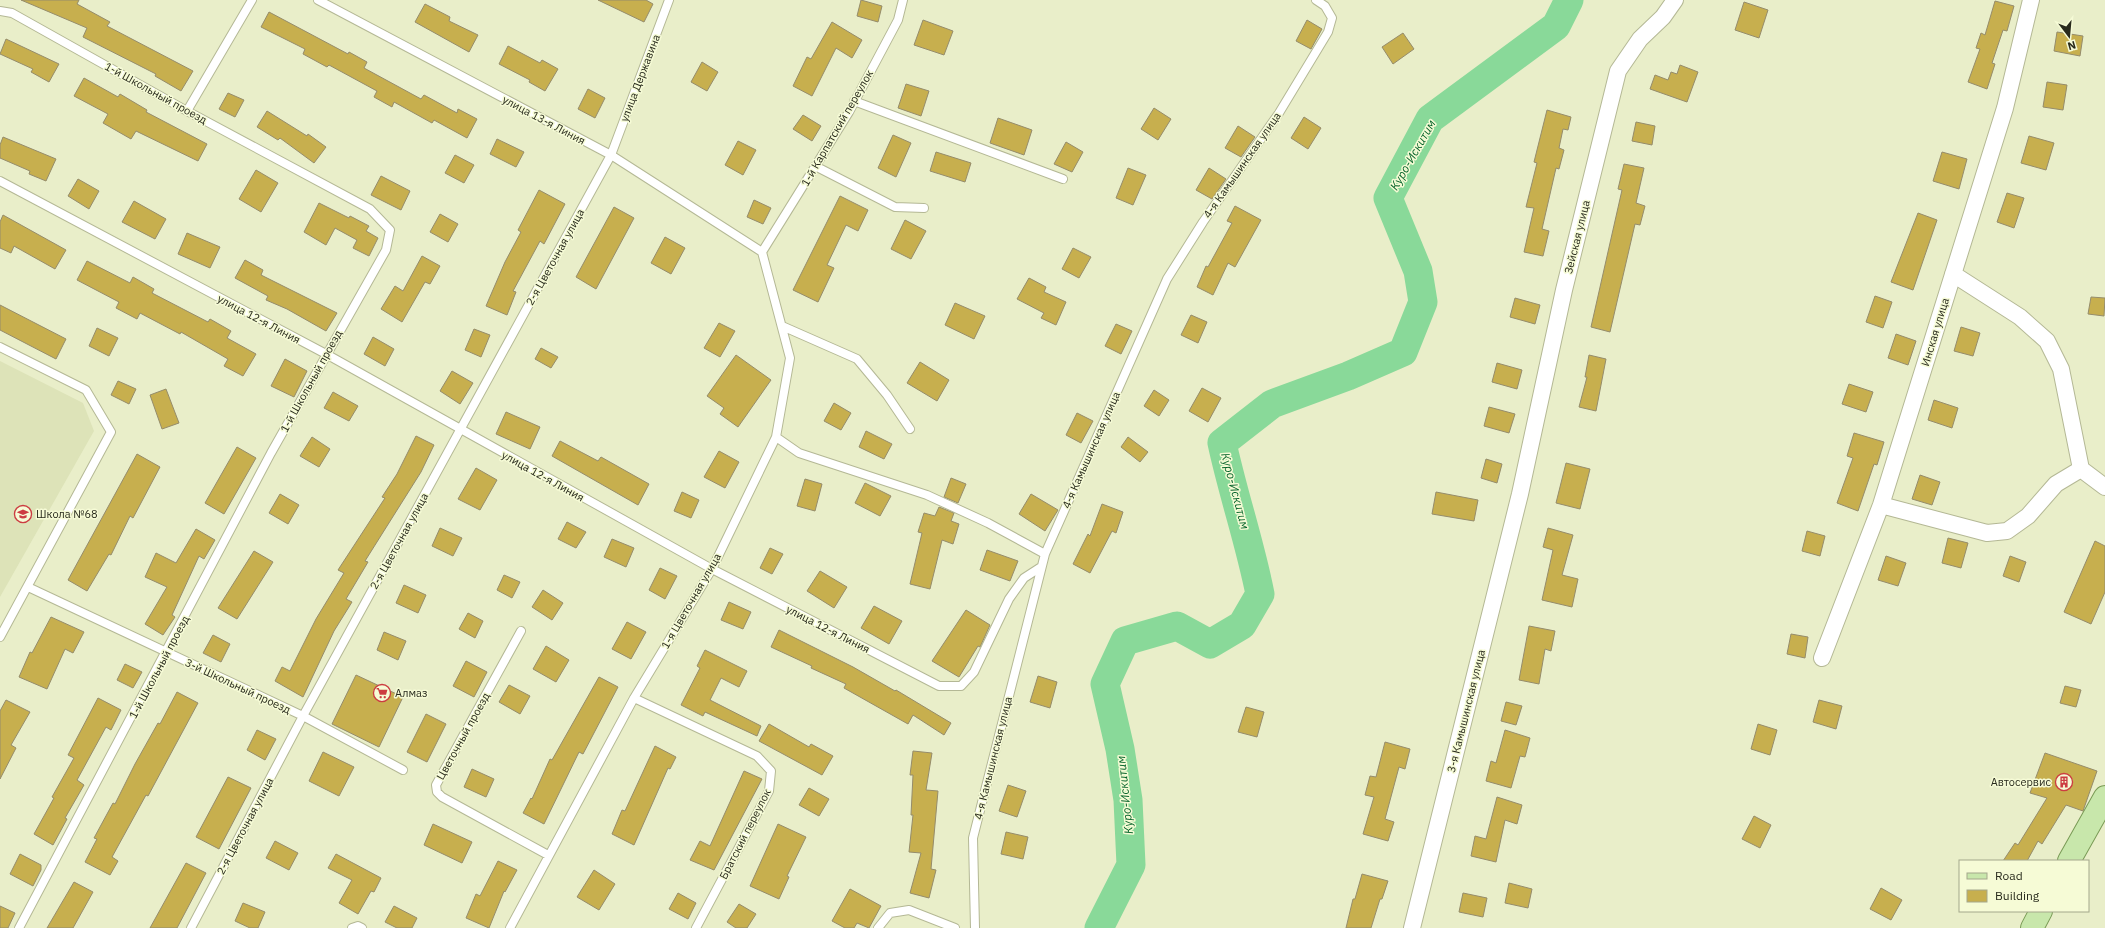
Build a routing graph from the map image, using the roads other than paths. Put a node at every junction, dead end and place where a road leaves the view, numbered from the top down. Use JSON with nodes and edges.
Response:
{"nodes":[{"id":1,"x":252,"y":0,"type":"edge"},
{"id":2,"x":318,"y":0,"type":"edge"},
{"id":3,"x":669,"y":0,"type":"edge"},
{"id":4,"x":903,"y":0,"type":"edge"},
{"id":5,"x":1316,"y":0,"type":"edge"},
{"id":6,"x":1675,"y":0,"type":"edge"},
{"id":7,"x":2031,"y":0,"type":"edge"},
{"id":8,"x":0,"y":11,"type":"edge"},
{"id":9,"x":854,"y":101,"type":"junction"},
{"id":10,"x":186,"y":111,"type":"junction"},
{"id":11,"x":610,"y":155,"type":"junction"},
{"id":12,"x":815,"y":166,"type":"junction"},
{"id":13,"x":1063,"y":179,"type":"dead end"},
{"id":14,"x":0,"y":181,"type":"edge"},
{"id":15,"x":924,"y":208,"type":"dead end"},
{"id":16,"x":762,"y":252,"type":"junction"},
{"id":17,"x":1953,"y":274,"type":"junction"},
{"id":18,"x":782,"y":326,"type":"junction"},
{"id":19,"x":0,"y":347,"type":"edge"},
{"id":20,"x":326,"y":354,"type":"junction"},
{"id":21,"x":910,"y":429,"type":"dead end"},
{"id":22,"x":460,"y":430,"type":"junction"},
{"id":23,"x":776,"y":437,"type":"junction"},
{"id":24,"x":2080,"y":468,"type":"junction"},
{"id":25,"x":2105,"y":487,"type":"edge"},
{"id":26,"x":1520,"y":494,"type":"joint"},
{"id":27,"x":1881,"y":505,"type":"junction"},
{"id":28,"x":1045,"y":554,"type":"junction"},
{"id":29,"x":1041,"y":567,"type":"junction"},
{"id":30,"x":712,"y":569,"type":"junction"},
{"id":31,"x":28,"y":587,"type":"junction"},
{"id":32,"x":521,"y":631,"type":"dead end"},
{"id":33,"x":0,"y":637,"type":"edge"},
{"id":34,"x":166,"y":653,"type":"junction"},
{"id":35,"x":1822,"y":658,"type":"dead end"},
{"id":36,"x":634,"y":698,"type":"junction"},
{"id":37,"x":303,"y":716,"type":"junction"},
{"id":38,"x":403,"y":770,"type":"dead end"},
{"id":39,"x":2105,"y":797,"type":"edge"},
{"id":40,"x":548,"y":855,"type":"junction"},
{"id":41,"x":2070,"y":860,"type":"edge"},
{"id":42,"x":2041,"y":912,"type":"edge"},
{"id":43,"x":19,"y":928,"type":"edge"},
{"id":44,"x":191,"y":928,"type":"edge"},
{"id":45,"x":352,"y":928,"type":"edge"},
{"id":46,"x":362,"y":928,"type":"edge"},
{"id":47,"x":510,"y":928,"type":"edge"},
{"id":48,"x":696,"y":928,"type":"edge"},
{"id":49,"x":878,"y":928,"type":"edge"},
{"id":50,"x":955,"y":928,"type":"edge"},
{"id":51,"x":975,"y":928,"type":"edge"},
{"id":52,"x":1412,"y":928,"type":"edge"},
{"id":53,"x":2032,"y":928,"type":"edge"}],
"edges":[{"from":1,"to":10,"type":"lane"},
{"from":2,"to":11,"type":"lane","name":"улица 13-я Линия"},
{"from":3,"to":11,"type":"lane","name":"улица Державина"},
{"from":4,"to":9,"type":"lane","name":"1-й Карпатский переулок"},
{"from":5,"to":28,"type":"lane","name":"4-я Камышинская улица"},
{"from":6,"to":26,"type":"street","name":"Зейская улица"},
{"from":7,"to":17,"type":"street","name":"Инская улица"},
{"from":8,"to":10,"type":"lane","name":"1-й Школьный проезд"},
{"from":9,"to":12,"type":"lane","name":"1-й Карпатский переулок"},
{"from":9,"to":13,"type":"lane"},
{"from":10,"to":20,"type":"lane","name":"1-й Школьный проезд"},
{"from":11,"to":16,"type":"lane","name":"улица 13-я Линия"},
{"from":11,"to":22,"type":"lane","name":"2-я Цветочная улица"},
{"from":12,"to":15,"type":"lane"},
{"from":12,"to":16,"type":"lane","name":"1-й Карпатский переулок"},
{"from":14,"to":20,"type":"lane","name":"улица 12-я Линия"},
{"from":16,"to":18,"type":"lane","name":"1-я Цветочная улица"},
{"from":17,"to":24,"type":"street"},
{"from":17,"to":27,"type":"street","name":"Инская улица"},
{"from":18,"to":21,"type":"lane"},
{"from":18,"to":23,"type":"lane","name":"1-я Цветочная улица"},
{"from":19,"to":31,"type":"lane"},
{"from":20,"to":22,"type":"lane","name":"улица 12-я Линия"},
{"from":20,"to":34,"type":"lane","name":"1-й Школьный проезд"},
{"from":22,"to":30,"type":"lane","name":"улица 12-я Линия"},
{"from":22,"to":37,"type":"lane","name":"2-я Цветочная улица"},
{"from":23,"to":28,"type":"lane"},
{"from":23,"to":30,"type":"lane","name":"1-я Цветочная улица"},
{"from":24,"to":25,"type":"street"},
{"from":24,"to":27,"type":"street"},
{"from":26,"to":52,"type":"street","name":"3-я Камышинская улица"},
{"from":27,"to":35,"type":"street","name":"Инская улица"},
{"from":28,"to":29,"type":"lane","name":"4-я Камышинская улица"},
{"from":29,"to":30,"type":"lane","name":"улица 12-я Линия"},
{"from":29,"to":51,"type":"lane","name":"4-я Камышинская улица"},
{"from":30,"to":36,"type":"lane","name":"1-я Цветочная улица"},
{"from":31,"to":33,"type":"lane"},
{"from":31,"to":34,"type":"lane","name":"3-й Школьный проезд"},
{"from":32,"to":40,"type":"lane","name":"Цветочный проезд"},
{"from":34,"to":37,"type":"lane","name":"3-й Школьный проезд"},
{"from":34,"to":43,"type":"lane","name":"1-й Школьный проезд"},
{"from":36,"to":40,"type":"lane","name":"1-я Цветочная улица"},
{"from":36,"to":48,"type":"lane","name":"Братский переулок"},
{"from":37,"to":38,"type":"lane","name":"3-й Школьный проезд"},
{"from":37,"to":44,"type":"lane","name":"2-я Цветочная улица"},
{"from":39,"to":41,"type":"main road"},
{"from":40,"to":47,"type":"lane","name":"1-я Цветочная улица"},
{"from":42,"to":53,"type":"main road"},
{"from":45,"to":46,"type":"lane"},
{"from":49,"to":50,"type":"lane"}]}
